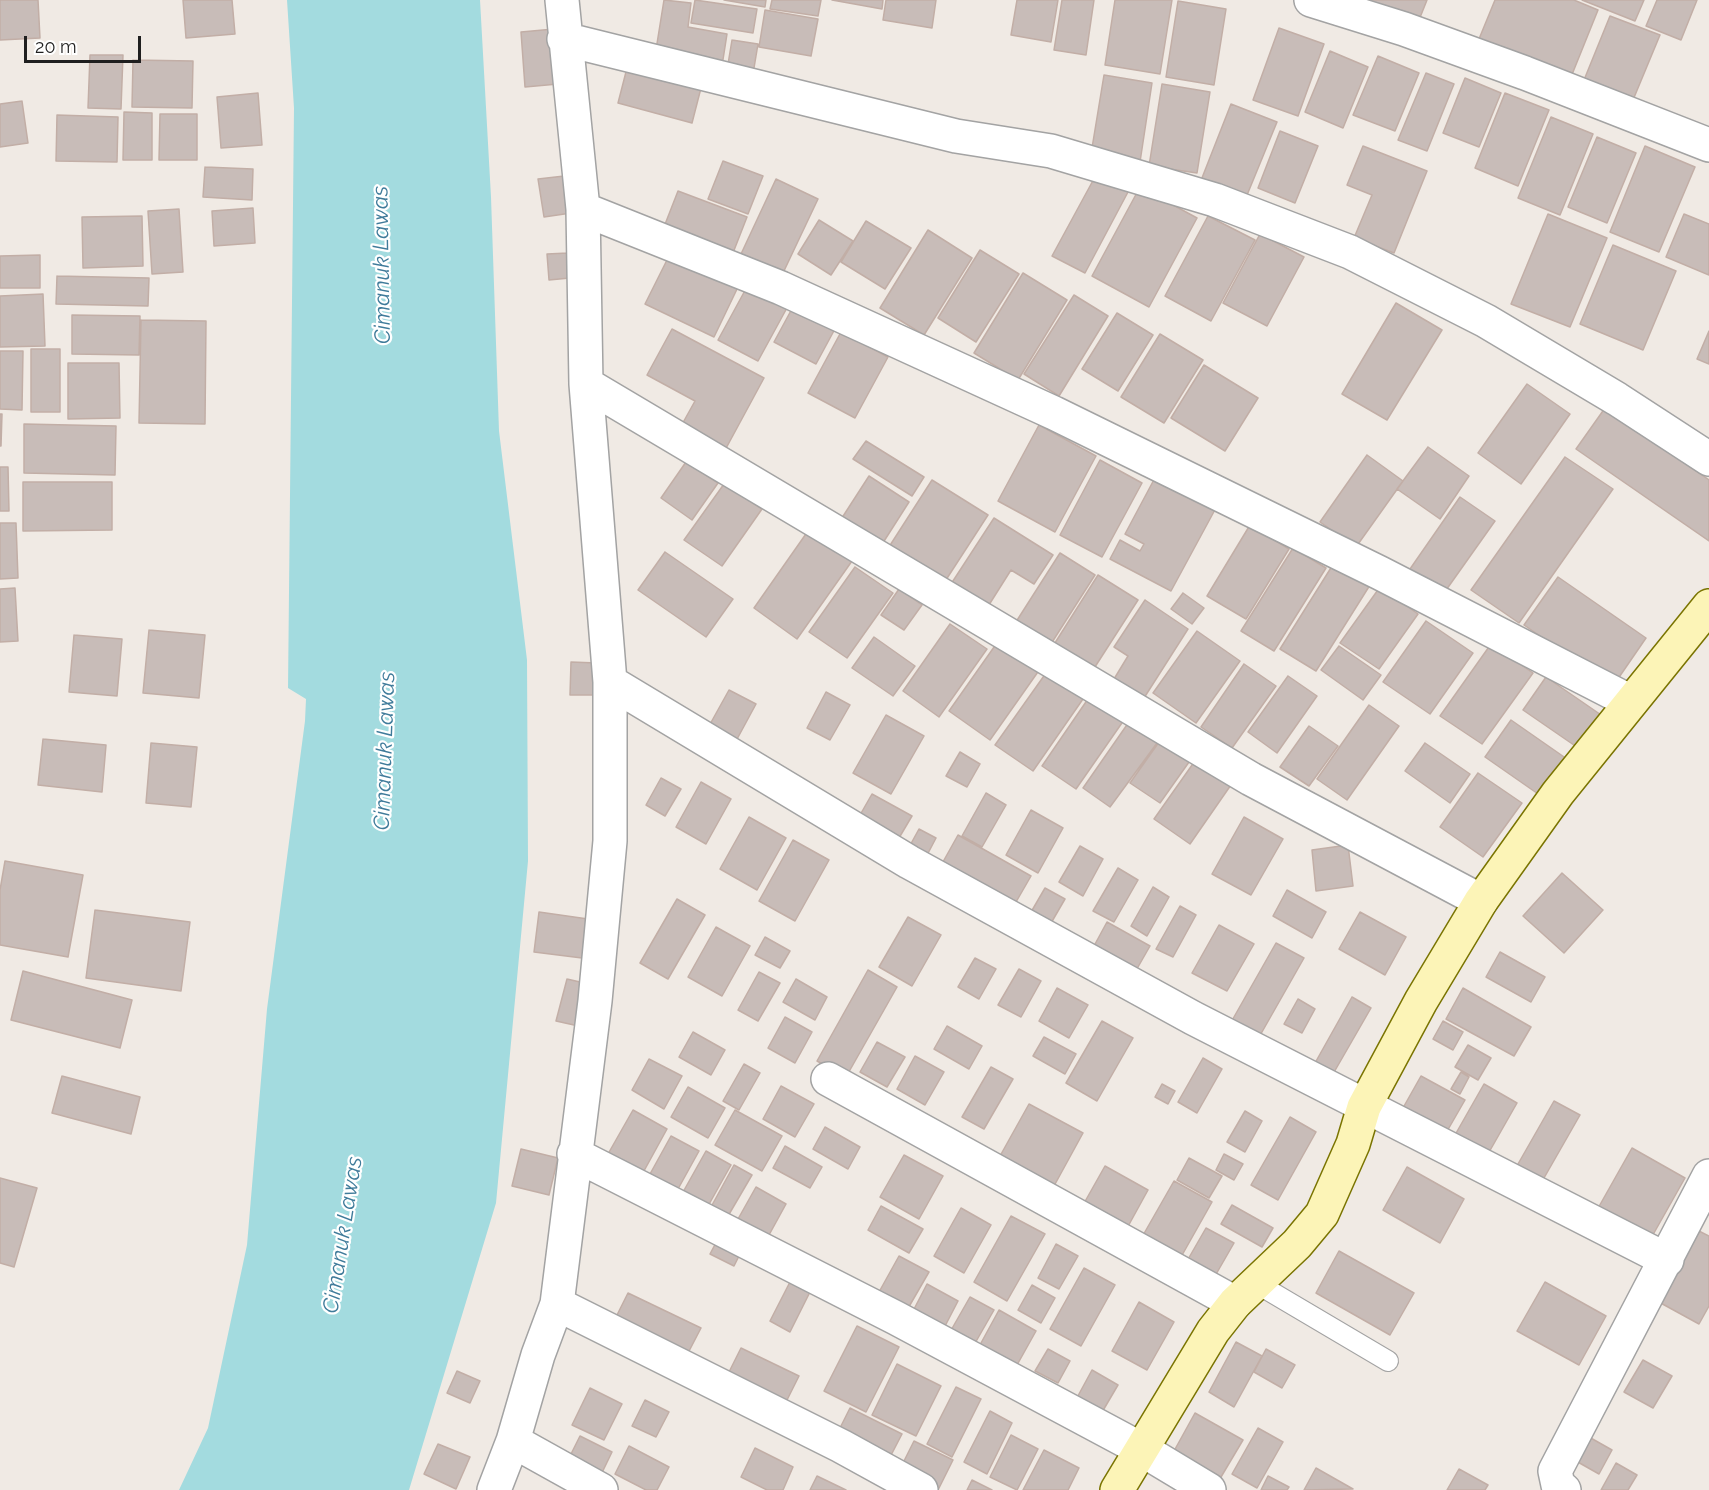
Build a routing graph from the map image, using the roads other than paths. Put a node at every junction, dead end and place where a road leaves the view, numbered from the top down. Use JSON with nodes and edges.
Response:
{"nodes":[{"id":1,"x":562,"y":0,"type":"edge"},
{"id":2,"x":1311,"y":0,"type":"edge"},
{"id":3,"x":564,"y":39,"type":"junction"},
{"id":4,"x":1709,"y":145,"type":"edge"},
{"id":5,"x":583,"y":209,"type":"junction"},
{"id":6,"x":586,"y":384,"type":"junction"},
{"id":7,"x":1709,"y":459,"type":"edge"},
{"id":8,"x":1709,"y":606,"type":"edge"},
{"id":9,"x":610,"y":682,"type":"junction"},
{"id":10,"x":1631,"y":702,"type":"junction"},
{"id":11,"x":1481,"y":900,"type":"junction"},
{"id":12,"x":828,"y":1079,"type":"dead end"},
{"id":13,"x":1364,"y":1107,"type":"junction"},
{"id":14,"x":574,"y":1154,"type":"junction"},
{"id":15,"x":1709,"y":1176,"type":"edge"},
{"id":16,"x":1667,"y":1260,"type":"junction"},
{"id":17,"x":1246,"y":1293,"type":"junction"},
{"id":18,"x":557,"y":1304,"type":"junction"},
{"id":19,"x":1388,"y":1361,"type":"dead end"},
{"id":20,"x":513,"y":1441,"type":"junction"},
{"id":21,"x":1141,"y":1449,"type":"junction"},
{"id":22,"x":494,"y":1490,"type":"edge"},
{"id":23,"x":601,"y":1490,"type":"edge"},
{"id":24,"x":921,"y":1490,"type":"edge"},
{"id":25,"x":1117,"y":1490,"type":"edge"},
{"id":26,"x":1209,"y":1490,"type":"edge"},
{"id":27,"x":1564,"y":1490,"type":"edge"}],
"edges":[{"from":1,"to":3,"type":"street"},
{"from":2,"to":4,"type":"street"},
{"from":3,"to":5,"type":"street"},
{"from":3,"to":7,"type":"street"},
{"from":5,"to":6,"type":"street"},
{"from":5,"to":10,"type":"street"},
{"from":6,"to":9,"type":"street"},
{"from":6,"to":11,"type":"street"},
{"from":8,"to":10,"type":"street"},
{"from":9,"to":13,"type":"street"},
{"from":9,"to":14,"type":"street"},
{"from":10,"to":11,"type":"street"},
{"from":11,"to":13,"type":"street"},
{"from":12,"to":17,"type":"street"},
{"from":13,"to":16,"type":"street"},
{"from":13,"to":17,"type":"street"},
{"from":14,"to":18,"type":"street"},
{"from":14,"to":21,"type":"street"},
{"from":15,"to":16,"type":"street"},
{"from":16,"to":27,"type":"street"},
{"from":17,"to":19,"type":"lane"},
{"from":17,"to":21,"type":"street"},
{"from":18,"to":20,"type":"street"},
{"from":18,"to":24,"type":"street"},
{"from":20,"to":22,"type":"street"},
{"from":20,"to":23,"type":"street"},
{"from":21,"to":25,"type":"street"},
{"from":21,"to":26,"type":"street"}]}
